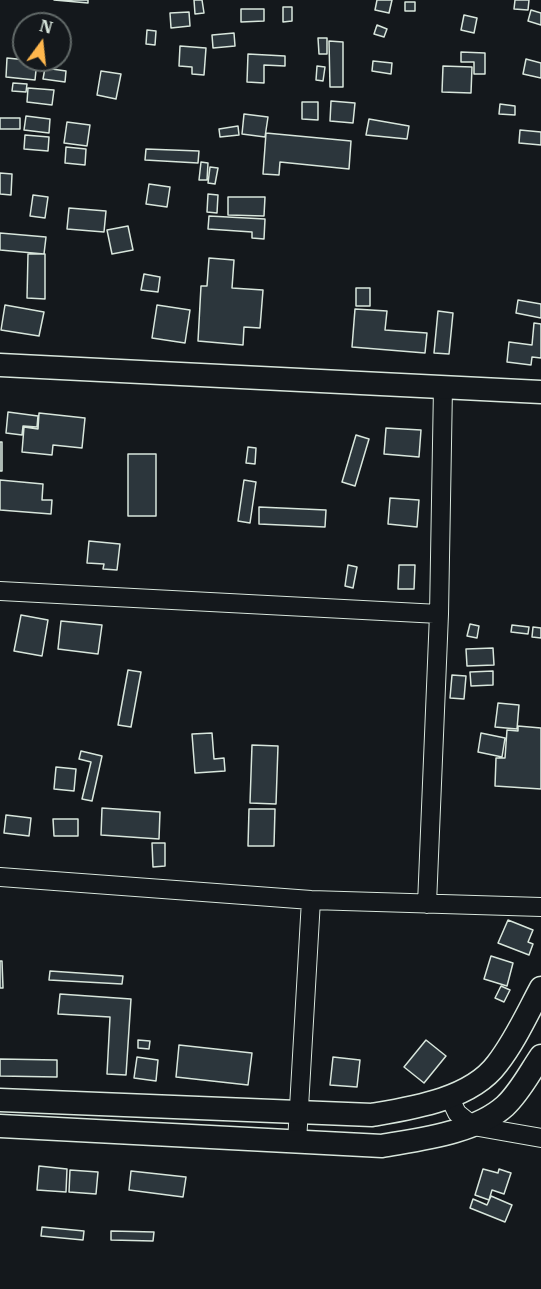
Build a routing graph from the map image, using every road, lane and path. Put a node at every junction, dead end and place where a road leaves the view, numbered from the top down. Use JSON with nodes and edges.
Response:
{"nodes":[{"id":1,"x":0,"y":365,"type":"edge"},
{"id":2,"x":443,"y":387,"type":"junction"},
{"id":3,"x":541,"y":392,"type":"edge"},
{"id":4,"x":0,"y":591,"type":"edge"},
{"id":5,"x":439,"y":614,"type":"junction"},
{"id":6,"x":0,"y":877,"type":"edge"},
{"id":7,"x":311,"y":900,"type":"junction"},
{"id":8,"x":427,"y":904,"type":"junction"},
{"id":9,"x":541,"y":907,"type":"edge"},
{"id":10,"x":541,"y":988,"type":"edge"},
{"id":11,"x":541,"y":1056,"type":"edge"},
{"id":12,"x":449,"y":1096,"type":"junction"},
{"id":13,"x":3,"y":1100,"type":"edge"},
{"id":14,"x":298,"y":1112,"type":"junction"},
{"id":15,"x":473,"y":1126,"type":"junction"},
{"id":16,"x":3,"y":1127,"type":"edge"},
{"id":17,"x":541,"y":1138,"type":"edge"},
{"id":18,"x":297,"y":1142,"type":"junction"}],
"edges":[{"from":1,"to":2,"type":"main road"},
{"from":2,"to":3,"type":"main road"},
{"from":2,"to":5,"type":"street"},
{"from":4,"to":5,"type":"street"},
{"from":5,"to":8,"type":"street"},
{"from":6,"to":7,"type":"street"},
{"from":7,"to":8,"type":"street"},
{"from":7,"to":14,"type":"street"},
{"from":8,"to":9,"type":"street"},
{"from":10,"to":12,"type":"main road"},
{"from":11,"to":15,"type":"main road"},
{"from":12,"to":14,"type":"main road"},
{"from":12,"to":15,"type":"street"},
{"from":13,"to":14,"type":"main road"},
{"from":13,"to":16,"type":"main road"},
{"from":14,"to":18,"type":"street"},
{"from":15,"to":17,"type":"street"},
{"from":15,"to":18,"type":"main road"},
{"from":16,"to":18,"type":"main road"}]}
